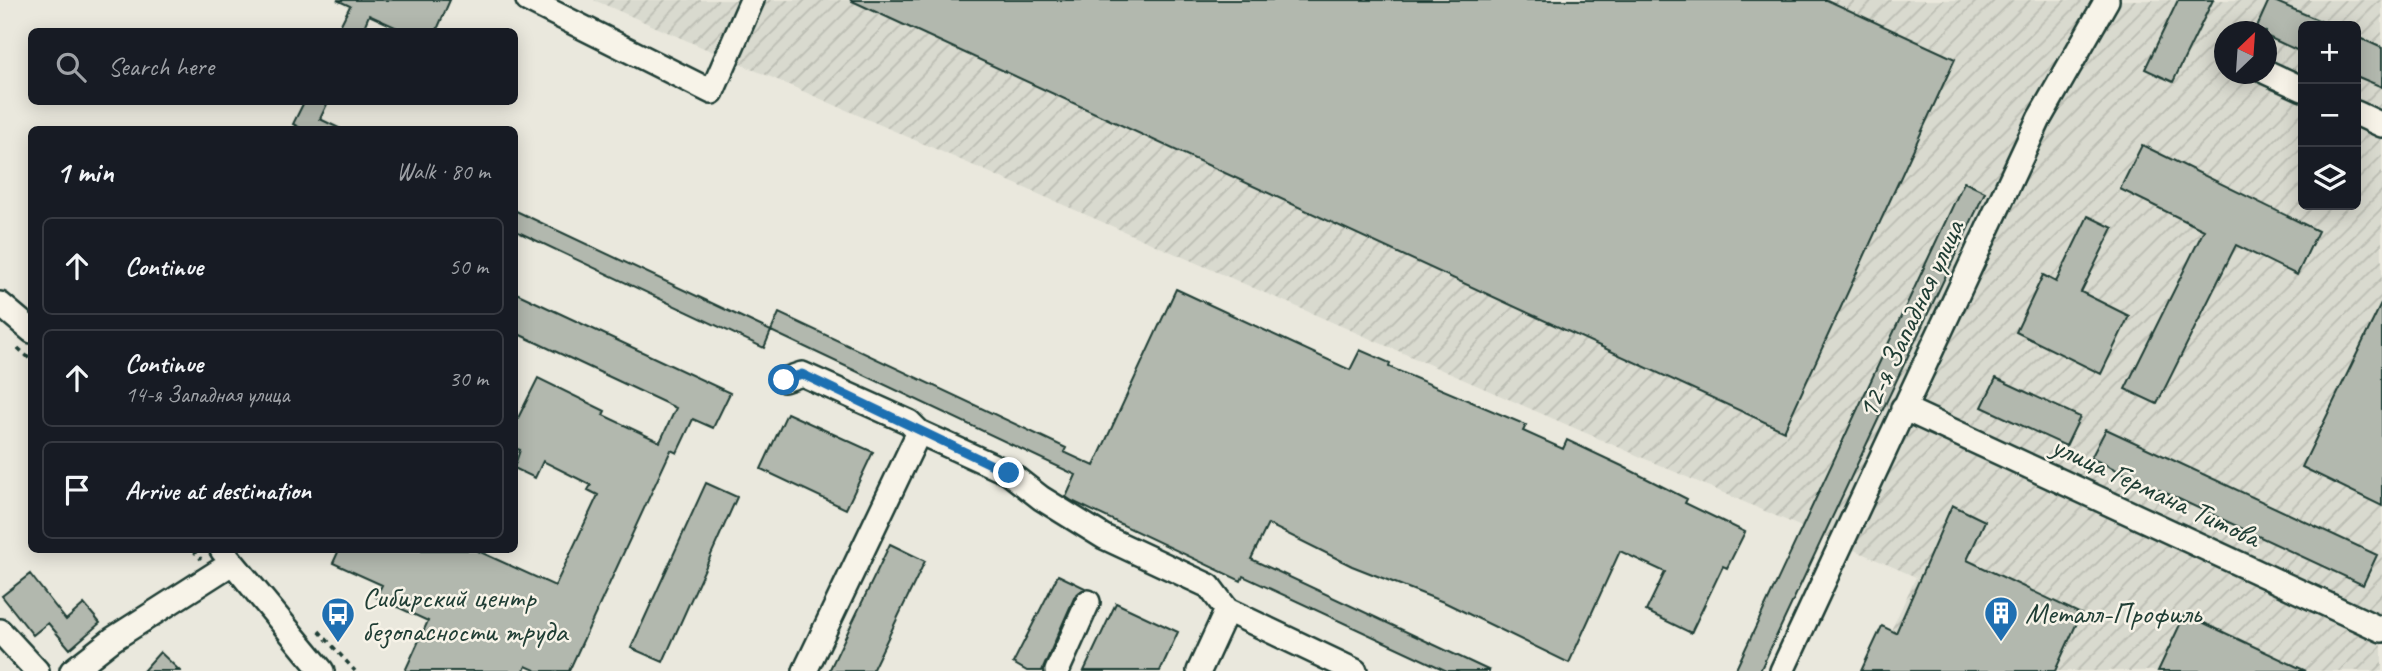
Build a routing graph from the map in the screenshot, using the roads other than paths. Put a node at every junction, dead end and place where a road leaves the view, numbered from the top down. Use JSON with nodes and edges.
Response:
{"nodes":[{"id":1,"x":528,"y":0,"type":"edge"},
{"id":2,"x":752,"y":0,"type":"edge"},
{"id":3,"x":2106,"y":0,"type":"edge"},
{"id":4,"x":2277,"y":77,"type":"edge"},
{"id":5,"x":2298,"y":87,"type":"edge"},
{"id":6,"x":2361,"y":115,"type":"edge"},
{"id":7,"x":2382,"y":125,"type":"edge"},
{"id":8,"x":0,"y":304,"type":"edge"},
{"id":9,"x":28,"y":328,"type":"edge"},
{"id":10,"x":784,"y":380,"type":"dead end"},
{"id":11,"x":1903,"y":408,"type":"junction"},
{"id":12,"x":919,"y":432,"type":"junction"},
{"id":13,"x":227,"y":556,"type":"edge"},
{"id":14,"x":1087,"y":602,"type":"dead end"},
{"id":15,"x":1227,"y":610,"type":"junction"},
{"id":16,"x":0,"y":631,"type":"edge"},
{"id":17,"x":2382,"y":631,"type":"edge"},
{"id":18,"x":37,"y":671,"type":"edge"},
{"id":19,"x":72,"y":671,"type":"edge"},
{"id":20,"x":323,"y":671,"type":"edge"},
{"id":21,"x":805,"y":671,"type":"edge"},
{"id":22,"x":1057,"y":671,"type":"edge"},
{"id":23,"x":1199,"y":671,"type":"edge"},
{"id":24,"x":1355,"y":671,"type":"edge"},
{"id":25,"x":1782,"y":671,"type":"edge"}],
"edges":[{"from":1,"to":2,"type":"street"},
{"from":3,"to":11,"type":"street","name":"12-я Западная улица"},
{"from":4,"to":5,"type":"street"},
{"from":6,"to":7,"type":"street"},
{"from":8,"to":9,"type":"street"},
{"from":10,"to":12,"type":"street"},
{"from":11,"to":17,"type":"street","name":"улица Германа Титова"},
{"from":11,"to":25,"type":"street","name":"12-я Западная улица"},
{"from":12,"to":15,"type":"street"},
{"from":12,"to":21,"type":"street"},
{"from":13,"to":19,"type":"street"},
{"from":13,"to":20,"type":"street"},
{"from":14,"to":22,"type":"street"},
{"from":15,"to":23,"type":"street"},
{"from":15,"to":24,"type":"street"},
{"from":16,"to":18,"type":"street"}]}
